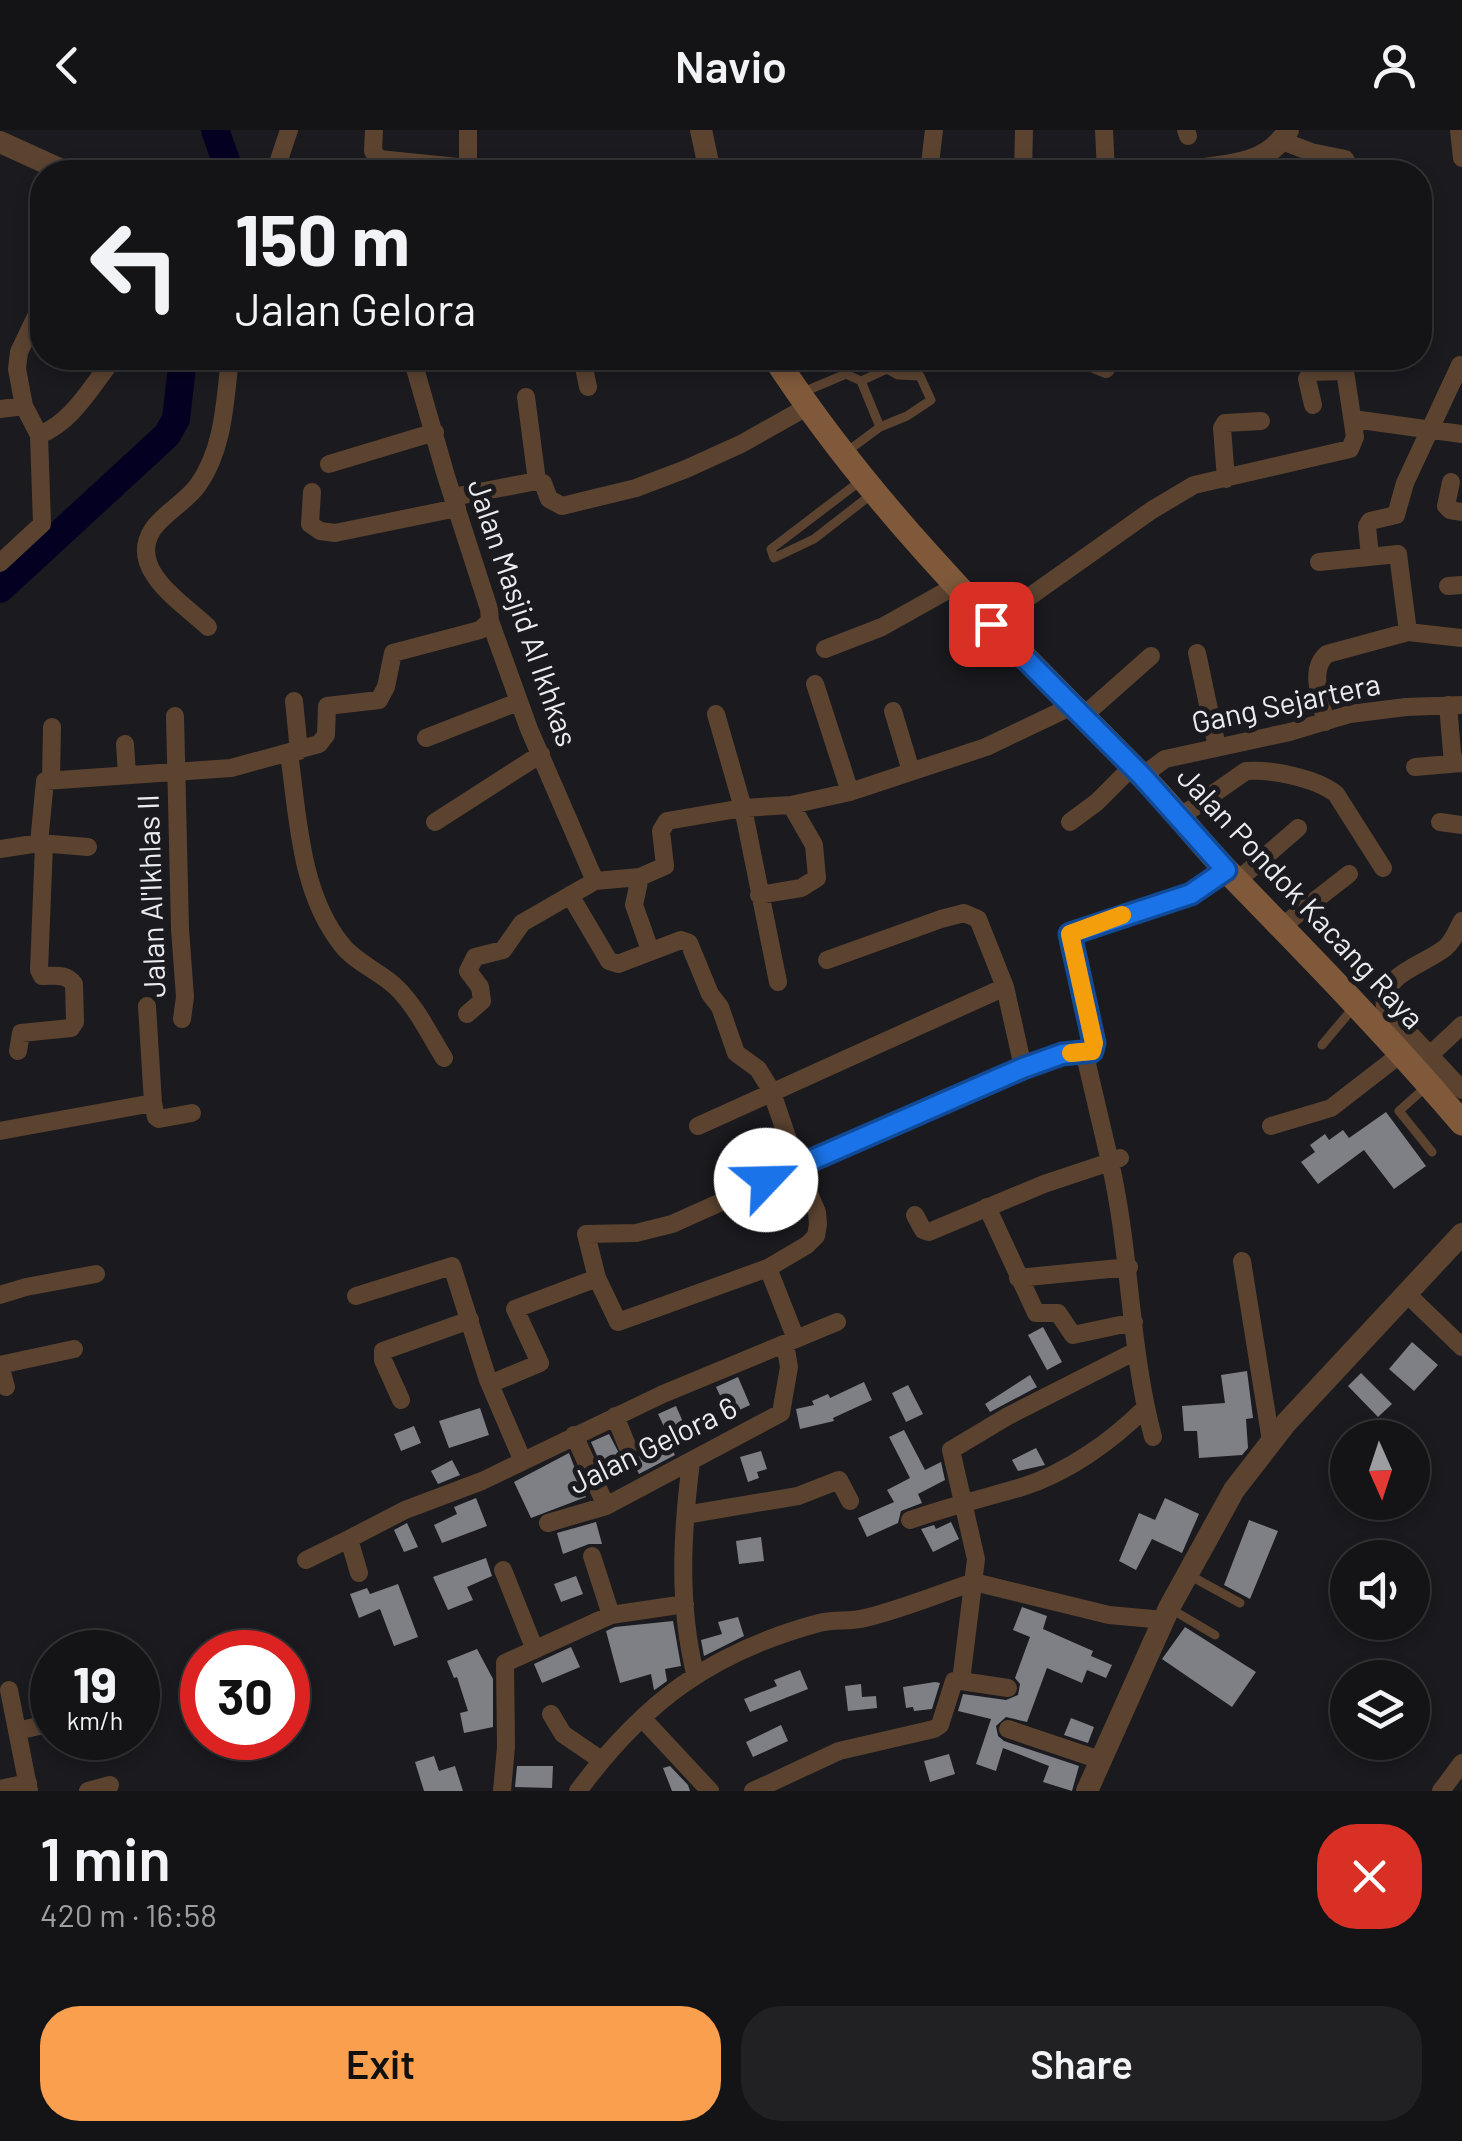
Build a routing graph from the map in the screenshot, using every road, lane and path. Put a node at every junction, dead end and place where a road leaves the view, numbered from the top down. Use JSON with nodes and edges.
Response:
{"nodes":[{"id":1,"x":289,"y":130,"type":"edge"},
{"id":2,"x":374,"y":130,"type":"edge"},
{"id":3,"x":468,"y":130,"type":"edge"},
{"id":4,"x":701,"y":130,"type":"edge"},
{"id":5,"x":934,"y":130,"type":"edge"},
{"id":6,"x":1024,"y":130,"type":"edge"},
{"id":7,"x":1104,"y":130,"type":"edge"},
{"id":8,"x":1458,"y":130,"type":"edge"},
{"id":9,"x":1285,"y":136,"type":"edge"},
{"id":10,"x":0,"y":142,"type":"edge"},
{"id":11,"x":1462,"y":158,"type":"edge"},
{"id":12,"x":40,"y":160,"type":"edge"},
{"id":13,"x":279,"y":160,"type":"edge"},
{"id":14,"x":387,"y":160,"type":"edge"},
{"id":15,"x":468,"y":160,"type":"edge"},
{"id":16,"x":707,"y":160,"type":"edge"},
{"id":17,"x":930,"y":160,"type":"edge"},
{"id":18,"x":1024,"y":160,"type":"edge"},
{"id":19,"x":1105,"y":160,"type":"edge"},
{"id":20,"x":1261,"y":160,"type":"edge"},
{"id":21,"x":1346,"y":160,"type":"edge"},
{"id":22,"x":30,"y":322,"type":"edge"},
{"id":23,"x":10,"y":352,"type":"edge"},
{"id":24,"x":1460,"y":365,"type":"edge"},
{"id":25,"x":105,"y":370,"type":"edge"},
{"id":26,"x":229,"y":370,"type":"edge"},
{"id":27,"x":416,"y":370,"type":"edge"},
{"id":28,"x":585,"y":370,"type":"edge"},
{"id":29,"x":783,"y":370,"type":"edge"},
{"id":30,"x":885,"y":370,"type":"edge"},
{"id":31,"x":889,"y":370,"type":"edge"},
{"id":32,"x":861,"y":381,"type":"junction"},
{"id":33,"x":588,"y":386,"type":"dead end"},
{"id":34,"x":526,"y":398,"type":"dead end"},
{"id":35,"x":803,"y":401,"type":"junction"},
{"id":36,"x":1312,"y":405,"type":"dead end"},
{"id":37,"x":24,"y":406,"type":"junction"},
{"id":38,"x":0,"y":409,"type":"edge"},
{"id":39,"x":1353,"y":419,"type":"junction"},
{"id":40,"x":1261,"y":421,"type":"dead end"},
{"id":41,"x":880,"y":426,"type":"junction"},
{"id":42,"x":1432,"y":431,"type":"junction"},
{"id":43,"x":435,"y":432,"type":"junction"},
{"id":44,"x":39,"y":434,"type":"junction"},
{"id":45,"x":1462,"y":434,"type":"edge"},
{"id":46,"x":844,"y":454,"type":"junction"},
{"id":47,"x":329,"y":464,"type":"dead end"},
{"id":48,"x":1226,"y":478,"type":"junction"},
{"id":49,"x":537,"y":480,"type":"junction"},
{"id":50,"x":1451,"y":482,"type":"dead end"},
{"id":51,"x":868,"y":486,"type":"junction"},
{"id":52,"x":312,"y":492,"type":"dead end"},
{"id":53,"x":455,"y":502,"type":"junction"},
{"id":54,"x":1462,"y":512,"type":"edge"},
{"id":55,"x":1370,"y":557,"type":"junction"},
{"id":56,"x":1320,"y":562,"type":"dead end"},
{"id":57,"x":0,"y":563,"type":"edge"},
{"id":58,"x":958,"y":585,"type":"junction"},
{"id":59,"x":490,"y":621,"type":"junction"},
{"id":60,"x":991,"y":624,"type":"junction"},
{"id":61,"x":208,"y":627,"type":"dead end"},
{"id":62,"x":1408,"y":632,"type":"junction"},
{"id":63,"x":1462,"y":638,"type":"edge"},
{"id":64,"x":825,"y":649,"type":"dead end"},
{"id":65,"x":1197,"y":653,"type":"dead end"},
{"id":66,"x":1151,"y":656,"type":"dead end"},
{"id":67,"x":815,"y":684,"type":"dead end"},
{"id":68,"x":294,"y":701,"type":"dead end"},
{"id":69,"x":518,"y":702,"type":"junction"},
{"id":70,"x":1455,"y":705,"type":"edge"},
{"id":71,"x":893,"y":711,"type":"dead end"},
{"id":72,"x":1076,"y":712,"type":"junction"},
{"id":73,"x":716,"y":714,"type":"dead end"},
{"id":74,"x":175,"y":716,"type":"dead end"},
{"id":75,"x":1326,"y":722,"type":"junction"},
{"id":76,"x":52,"y":727,"type":"dead end"},
{"id":77,"x":426,"y":738,"type":"dead end"},
{"id":78,"x":125,"y":744,"type":"dead end"},
{"id":79,"x":1216,"y":747,"type":"junction"},
{"id":80,"x":294,"y":752,"type":"junction"},
{"id":81,"x":540,"y":754,"type":"junction"},
{"id":82,"x":1457,"y":764,"type":"edge"},
{"id":83,"x":1415,"y":767,"type":"dead end"},
{"id":84,"x":176,"y":771,"type":"junction"},
{"id":85,"x":911,"y":772,"type":"junction"},
{"id":86,"x":1137,"y":772,"type":"junction"},
{"id":87,"x":126,"y":774,"type":"junction"},
{"id":88,"x":51,"y":778,"type":"junction"},
{"id":89,"x":850,"y":792,"type":"junction"},
{"id":90,"x":791,"y":805,"type":"junction"},
{"id":91,"x":743,"y":808,"type":"junction"},
{"id":92,"x":1180,"y":817,"type":"junction"},
{"id":93,"x":435,"y":822,"type":"dead end"},
{"id":94,"x":1070,"y":822,"type":"dead end"},
{"id":95,"x":1440,"y":822,"type":"dead end"},
{"id":96,"x":1462,"y":825,"type":"edge"},
{"id":97,"x":1298,"y":828,"type":"dead end"},
{"id":98,"x":42,"y":844,"type":"junction"},
{"id":99,"x":88,"y":847,"type":"dead end"},
{"id":100,"x":0,"y":849,"type":"edge"},
{"id":101,"x":1384,"y":868,"type":"dead end"},
{"id":102,"x":1349,"y":874,"type":"dead end"},
{"id":103,"x":1232,"y":875,"type":"junction"},
{"id":104,"x":640,"y":877,"type":"junction"},
{"id":105,"x":594,"y":881,"type":"junction"},
{"id":106,"x":570,"y":894,"type":"junction"},
{"id":107,"x":759,"y":895,"type":"junction"},
{"id":108,"x":1462,"y":920,"type":"edge"},
{"id":109,"x":1282,"y":928,"type":"junction"},
{"id":110,"x":650,"y":950,"type":"junction"},
{"id":111,"x":827,"y":960,"type":"dead end"},
{"id":112,"x":778,"y":982,"type":"dead end"},
{"id":113,"x":1005,"y":987,"type":"junction"},
{"id":114,"x":1356,"y":1005,"type":"junction"},
{"id":115,"x":147,"y":1006,"type":"dead end"},
{"id":116,"x":467,"y":1014,"type":"dead end"},
{"id":117,"x":182,"y":1019,"type":"dead end"},
{"id":118,"x":1462,"y":1025,"type":"edge"},
{"id":119,"x":1322,"y":1044,"type":"dead end"},
{"id":120,"x":18,"y":1050,"type":"dead end"},
{"id":121,"x":1092,"y":1051,"type":"junction"},
{"id":122,"x":1402,"y":1054,"type":"junction"},
{"id":123,"x":1431,"y":1054,"type":"junction"},
{"id":124,"x":444,"y":1058,"type":"dead end"},
{"id":125,"x":1023,"y":1068,"type":"junction"},
{"id":126,"x":1429,"y":1084,"type":"junction"},
{"id":127,"x":771,"y":1090,"type":"junction"},
{"id":128,"x":1462,"y":1090,"type":"edge"},
{"id":129,"x":153,"y":1104,"type":"junction"},
{"id":130,"x":192,"y":1113,"type":"dead end"},
{"id":131,"x":1462,"y":1123,"type":"edge"},
{"id":132,"x":698,"y":1126,"type":"dead end"},
{"id":133,"x":1271,"y":1126,"type":"dead end"},
{"id":134,"x":0,"y":1131,"type":"edge"},
{"id":135,"x":1432,"y":1152,"type":"dead end"},
{"id":136,"x":1116,"y":1160,"type":"junction"},
{"id":137,"x":797,"y":1166,"type":"junction"},
{"id":138,"x":987,"y":1206,"type":"junction"},
{"id":139,"x":915,"y":1215,"type":"dead end"},
{"id":140,"x":1462,"y":1234,"type":"edge"},
{"id":141,"x":1242,"y":1261,"type":"dead end"},
{"id":142,"x":1129,"y":1267,"type":"junction"},
{"id":143,"x":768,"y":1268,"type":"junction"},
{"id":144,"x":96,"y":1274,"type":"dead end"},
{"id":145,"x":597,"y":1278,"type":"junction"},
{"id":146,"x":1018,"y":1278,"type":"junction"},
{"id":147,"x":1407,"y":1294,"type":"junction"},
{"id":148,"x":0,"y":1295,"type":"edge"},
{"id":149,"x":356,"y":1296,"type":"dead end"},
{"id":150,"x":470,"y":1320,"type":"junction"},
{"id":151,"x":837,"y":1322,"type":"dead end"},
{"id":152,"x":1134,"y":1322,"type":"junction"},
{"id":153,"x":791,"y":1342,"type":"junction"},
{"id":154,"x":1462,"y":1347,"type":"edge"},
{"id":155,"x":74,"y":1349,"type":"dead end"},
{"id":156,"x":1136,"y":1351,"type":"junction"},
{"id":157,"x":0,"y":1365,"type":"edge"},
{"id":158,"x":490,"y":1384,"type":"junction"},
{"id":159,"x":6,"y":1387,"type":"dead end"},
{"id":160,"x":401,"y":1400,"type":"dead end"},
{"id":161,"x":1146,"y":1408,"type":"junction"},
{"id":162,"x":615,"y":1416,"type":"junction"},
{"id":163,"x":574,"y":1435,"type":"junction"},
{"id":164,"x":1153,"y":1437,"type":"dead end"},
{"id":165,"x":1271,"y":1440,"type":"junction"},
{"id":166,"x":628,"y":1448,"type":"dead end"},
{"id":167,"x":522,"y":1459,"type":"junction"},
{"id":168,"x":691,"y":1462,"type":"junction"},
{"id":169,"x":850,"y":1501,"type":"dead end"},
{"id":170,"x":963,"y":1501,"type":"junction"},
{"id":171,"x":606,"y":1506,"type":"junction"},
{"id":172,"x":686,"y":1510,"type":"junction"},
{"id":173,"x":910,"y":1520,"type":"dead end"},
{"id":174,"x":548,"y":1523,"type":"dead end"},
{"id":175,"x":350,"y":1539,"type":"junction"},
{"id":176,"x":592,"y":1556,"type":"dead end"},
{"id":177,"x":306,"y":1560,"type":"dead end"},
{"id":178,"x":502,"y":1570,"type":"dead end"},
{"id":179,"x":359,"y":1573,"type":"dead end"},
{"id":180,"x":1188,"y":1575,"type":"junction"},
{"id":181,"x":974,"y":1582,"type":"junction"},
{"id":182,"x":685,"y":1604,"type":"junction"},
{"id":183,"x":1240,"y":1604,"type":"dead end"},
{"id":184,"x":1166,"y":1614,"type":"junction"},
{"id":185,"x":611,"y":1615,"type":"junction"},
{"id":186,"x":1215,"y":1634,"type":"dead end"},
{"id":187,"x":535,"y":1650,"type":"junction"},
{"id":188,"x":696,"y":1673,"type":"junction"},
{"id":189,"x":961,"y":1682,"type":"junction"},
{"id":190,"x":1008,"y":1688,"type":"dead end"},
{"id":191,"x":9,"y":1690,"type":"dead end"},
{"id":192,"x":551,"y":1714,"type":"dead end"},
{"id":193,"x":642,"y":1718,"type":"junction"},
{"id":194,"x":30,"y":1728,"type":"edge"},
{"id":195,"x":1008,"y":1729,"type":"dead end"},
{"id":196,"x":17,"y":1731,"type":"junction"},
{"id":197,"x":601,"y":1760,"type":"junction"},
{"id":198,"x":1100,"y":1760,"type":"junction"},
{"id":199,"x":1462,"y":1763,"type":"edge"},
{"id":200,"x":110,"y":1785,"type":"dead end"},
{"id":201,"x":29,"y":1787,"type":"edge"},
{"id":202,"x":0,"y":1789,"type":"edge"},
{"id":203,"x":88,"y":1791,"type":"edge"},
{"id":204,"x":502,"y":1791,"type":"edge"},
{"id":205,"x":578,"y":1791,"type":"edge"},
{"id":206,"x":710,"y":1791,"type":"edge"},
{"id":207,"x":753,"y":1791,"type":"edge"},
{"id":208,"x":1087,"y":1791,"type":"edge"},
{"id":209,"x":1441,"y":1791,"type":"edge"}],
"edges":[{"from":1,"to":13,"type":"street"},
{"from":2,"to":14,"type":"street"},
{"from":3,"to":15,"type":"street"},
{"from":4,"to":16,"type":"street"},
{"from":5,"to":17,"type":"street"},
{"from":6,"to":18,"type":"street"},
{"from":7,"to":19,"type":"street"},
{"from":8,"to":11,"type":"street"},
{"from":9,"to":20,"type":"street"},
{"from":9,"to":21,"type":"street"},
{"from":10,"to":12,"type":"street"},
{"from":22,"to":23,"type":"street"},
{"from":23,"to":37,"type":"street"},
{"from":24,"to":42,"type":"street"},
{"from":25,"to":44,"type":"street"},
{"from":26,"to":61,"type":"street"},
{"from":27,"to":43,"type":"street","name":"Jalan Masjid Al Ikhkas"},
{"from":28,"to":33,"type":"street"},
{"from":29,"to":35,"type":"main road","name":"Jalan Pondok Kacang Raya"},
{"from":30,"to":32,"type":"lane"},
{"from":31,"to":41,"type":"lane"},
{"from":32,"to":35,"type":"lane"},
{"from":32,"to":41,"type":"lane"},
{"from":34,"to":49,"type":"street"},
{"from":35,"to":46,"type":"main road","name":"Jalan Pondok Kacang Raya"},
{"from":35,"to":49,"type":"street"},
{"from":36,"to":39,"type":"street"},
{"from":37,"to":38,"type":"street"},
{"from":37,"to":44,"type":"street"},
{"from":39,"to":42,"type":"street"},
{"from":39,"to":48,"type":"street"},
{"from":40,"to":48,"type":"street"},
{"from":41,"to":46,"type":"lane"},
{"from":42,"to":45,"type":"street"},
{"from":42,"to":55,"type":"street"},
{"from":43,"to":47,"type":"street"},
{"from":43,"to":53,"type":"street","name":"Jalan Masjid Al Ikhkas"},
{"from":44,"to":57,"type":"street"},
{"from":46,"to":51,"type":"main road","name":"Jalan Pondok Kacang Raya"},
{"from":48,"to":60,"type":"street"},
{"from":49,"to":53,"type":"street"},
{"from":50,"to":54,"type":"street"},
{"from":51,"to":51,"type":"lane"},
{"from":51,"to":58,"type":"main road","name":"Jalan Pondok Kacang Raya"},
{"from":52,"to":53,"type":"street"},
{"from":53,"to":59,"type":"street","name":"Jalan Masjid Al Ikhkas"},
{"from":55,"to":56,"type":"street"},
{"from":55,"to":62,"type":"street"},
{"from":58,"to":60,"type":"main road","name":"Jalan Pondok Kacang Raya"},
{"from":58,"to":64,"type":"street"},
{"from":59,"to":69,"type":"street","name":"Jalan Masjid Al Ikhkas"},
{"from":59,"to":80,"type":"street"},
{"from":60,"to":72,"type":"main road","name":"Jalan Pondok Kacang Raya"},
{"from":62,"to":63,"type":"street"},
{"from":62,"to":75,"type":"street"},
{"from":65,"to":79,"type":"street"},
{"from":66,"to":72,"type":"street"},
{"from":67,"to":89,"type":"street"},
{"from":68,"to":80,"type":"street"},
{"from":69,"to":77,"type":"street"},
{"from":69,"to":81,"type":"street","name":"Jalan Masjid Al Ikhkas"},
{"from":70,"to":75,"type":"street","name":"Gang Sejartera"},
{"from":70,"to":82,"type":"street"},
{"from":71,"to":85,"type":"street"},
{"from":72,"to":85,"type":"street"},
{"from":72,"to":86,"type":"main road","name":"Jalan Pondok Kacang Raya"},
{"from":73,"to":91,"type":"street"},
{"from":74,"to":84,"type":"street","name":"Jalan Al'Ikhlas II"},
{"from":75,"to":79,"type":"street","name":"Gang Sejartera"},
{"from":76,"to":88,"type":"street"},
{"from":78,"to":87,"type":"street"},
{"from":79,"to":86,"type":"street","name":"Gang Sejartera"},
{"from":80,"to":84,"type":"street"},
{"from":80,"to":124,"type":"street"},
{"from":81,"to":93,"type":"street"},
{"from":81,"to":105,"type":"street","name":"Jalan Masjid Al Ikhkas"},
{"from":82,"to":83,"type":"street"},
{"from":84,"to":87,"type":"street"},
{"from":84,"to":117,"type":"street","name":"Jalan Al'Ikhlas II"},
{"from":85,"to":89,"type":"street"},
{"from":86,"to":92,"type":"main road","name":"Jalan Pondok Kacang Raya"},
{"from":86,"to":94,"type":"street","name":"Gang Sejartera"},
{"from":87,"to":88,"type":"street"},
{"from":88,"to":98,"type":"street"},
{"from":89,"to":90,"type":"street"},
{"from":90,"to":91,"type":"street"},
{"from":90,"to":107,"type":"street"},
{"from":91,"to":104,"type":"street"},
{"from":91,"to":107,"type":"street"},
{"from":92,"to":101,"type":"street"},
{"from":92,"to":103,"type":"main road","name":"Jalan Pondok Kacang Raya"},
{"from":95,"to":96,"type":"street"},
{"from":97,"to":103,"type":"street"},
{"from":98,"to":99,"type":"street"},
{"from":98,"to":100,"type":"street"},
{"from":98,"to":120,"type":"street"},
{"from":102,"to":109,"type":"street"},
{"from":103,"to":109,"type":"main road","name":"Jalan Pondok Kacang Raya"},
{"from":103,"to":121,"type":"street"},
{"from":104,"to":105,"type":"street"},
{"from":104,"to":110,"type":"street"},
{"from":105,"to":106,"type":"street"},
{"from":106,"to":110,"type":"street"},
{"from":106,"to":116,"type":"street"},
{"from":107,"to":112,"type":"street"},
{"from":108,"to":123,"type":"street"},
{"from":109,"to":114,"type":"main road","name":"Jalan Pondok Kacang Raya"},
{"from":110,"to":127,"type":"street"},
{"from":111,"to":113,"type":"street"},
{"from":113,"to":125,"type":"street"},
{"from":113,"to":127,"type":"street"},
{"from":114,"to":119,"type":"lane"},
{"from":114,"to":122,"type":"main road","name":"Jalan Pondok Kacang Raya"},
{"from":115,"to":129,"type":"street"},
{"from":118,"to":123,"type":"street"},
{"from":121,"to":125,"type":"street"},
{"from":121,"to":136,"type":"street"},
{"from":122,"to":126,"type":"main road","name":"Jalan Pondok Kacang Raya"},
{"from":122,"to":133,"type":"street"},
{"from":123,"to":128,"type":"street"},
{"from":125,"to":137,"type":"street"},
{"from":126,"to":131,"type":"main road","name":"Jalan Pondok Kacang Raya"},
{"from":126,"to":135,"type":"lane"},
{"from":127,"to":132,"type":"street"},
{"from":127,"to":137,"type":"street"},
{"from":129,"to":130,"type":"street"},
{"from":129,"to":134,"type":"street"},
{"from":136,"to":138,"type":"street"},
{"from":136,"to":142,"type":"street"},
{"from":137,"to":143,"type":"street"},
{"from":137,"to":145,"type":"street"},
{"from":138,"to":139,"type":"street"},
{"from":138,"to":146,"type":"street"},
{"from":140,"to":147,"type":"street"},
{"from":141,"to":165,"type":"street"},
{"from":142,"to":146,"type":"street"},
{"from":142,"to":152,"type":"street"},
{"from":143,"to":145,"type":"street"},
{"from":143,"to":153,"type":"street"},
{"from":144,"to":148,"type":"street"},
{"from":145,"to":158,"type":"street"},
{"from":146,"to":152,"type":"street"},
{"from":147,"to":154,"type":"street"},
{"from":147,"to":165,"type":"street"},
{"from":149,"to":150,"type":"street"},
{"from":150,"to":158,"type":"street"},
{"from":150,"to":160,"type":"street"},
{"from":151,"to":153,"type":"street"},
{"from":152,"to":156,"type":"street"},
{"from":153,"to":162,"type":"street"},
{"from":153,"to":168,"type":"street","name":"Jalan Gelora 6"},
{"from":155,"to":157,"type":"street"},
{"from":156,"to":161,"type":"street"},
{"from":156,"to":170,"type":"street"},
{"from":157,"to":159,"type":"street"},
{"from":158,"to":167,"type":"street"},
{"from":161,"to":164,"type":"street"},
{"from":161,"to":170,"type":"street"},
{"from":162,"to":163,"type":"street"},
{"from":162,"to":166,"type":"street"},
{"from":163,"to":167,"type":"street"},
{"from":163,"to":171,"type":"street"},
{"from":165,"to":180,"type":"street"},
{"from":167,"to":175,"type":"street"},
{"from":168,"to":171,"type":"street","name":"Jalan Gelora 6"},
{"from":168,"to":172,"type":"street"},
{"from":169,"to":172,"type":"street"},
{"from":170,"to":173,"type":"street"},
{"from":170,"to":181,"type":"street"},
{"from":171,"to":174,"type":"street","name":"Jalan Gelora 6"},
{"from":172,"to":182,"type":"street"},
{"from":175,"to":177,"type":"street"},
{"from":175,"to":179,"type":"street"},
{"from":176,"to":185,"type":"street"},
{"from":178,"to":187,"type":"street"},
{"from":180,"to":183,"type":"lane"},
{"from":180,"to":184,"type":"street"},
{"from":181,"to":184,"type":"street"},
{"from":181,"to":188,"type":"street"},
{"from":181,"to":189,"type":"street"},
{"from":182,"to":185,"type":"street"},
{"from":182,"to":188,"type":"street"},
{"from":184,"to":186,"type":"lane"},
{"from":184,"to":198,"type":"street"},
{"from":185,"to":187,"type":"street"},
{"from":187,"to":204,"type":"street"},
{"from":188,"to":193,"type":"street"},
{"from":189,"to":190,"type":"street"},
{"from":189,"to":207,"type":"street"},
{"from":191,"to":196,"type":"street"},
{"from":192,"to":197,"type":"street"},
{"from":193,"to":197,"type":"street"},
{"from":193,"to":206,"type":"street"},
{"from":194,"to":196,"type":"street"},
{"from":195,"to":198,"type":"street"},
{"from":196,"to":201,"type":"street"},
{"from":197,"to":205,"type":"street"},
{"from":198,"to":208,"type":"street"},
{"from":199,"to":209,"type":"street"},
{"from":200,"to":203,"type":"street"},
{"from":201,"to":202,"type":"street"}]}
